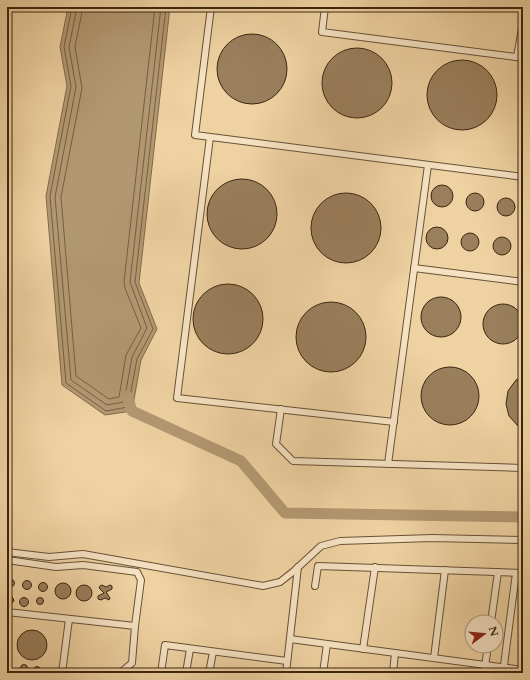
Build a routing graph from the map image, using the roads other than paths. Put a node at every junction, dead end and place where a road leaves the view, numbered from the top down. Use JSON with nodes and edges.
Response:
{"nodes":[{"id":1,"x":211,"y":7,"type":"edge"},
{"id":2,"x":325,"y":7,"type":"edge"},
{"id":3,"x":523,"y":23,"type":"edge"},
{"id":4,"x":520,"y":57,"type":"edge"},
{"id":5,"x":210,"y":136,"type":"junction"},
{"id":6,"x":428,"y":165,"type":"junction"},
{"id":7,"x":523,"y":177,"type":"edge"},
{"id":8,"x":414,"y":268,"type":"junction"},
{"id":9,"x":523,"y":282,"type":"edge"},
{"id":10,"x":282,"y":409,"type":"junction"},
{"id":11,"x":394,"y":422,"type":"junction"},
{"id":12,"x":388,"y":464,"type":"junction"},
{"id":13,"x":523,"y":468,"type":"edge"},
{"id":14,"x":523,"y":540,"type":"edge"},
{"id":15,"x":7,"y":552,"type":"edge"},
{"id":16,"x":7,"y":560,"type":"edge"},
{"id":17,"x":298,"y":568,"type":"junction"},
{"id":18,"x":375,"y":568,"type":"junction"},
{"id":19,"x":445,"y":570,"type":"junction"},
{"id":20,"x":498,"y":572,"type":"junction"},
{"id":21,"x":520,"y":573,"type":"edge"},
{"id":22,"x":315,"y":586,"type":"dead end"},
{"id":23,"x":7,"y":612,"type":"edge"},
{"id":24,"x":492,"y":614,"type":"edge"},
{"id":25,"x":69,"y":619,"type":"junction"},
{"id":26,"x":134,"y":626,"type":"junction"},
{"id":27,"x":290,"y":639,"type":"junction"},
{"id":28,"x":327,"y":644,"type":"junction"},
{"id":29,"x":190,"y":649,"type":"junction"},
{"id":30,"x":363,"y":649,"type":"junction"},
{"id":31,"x":212,"y":652,"type":"junction"},
{"id":32,"x":395,"y":653,"type":"junction"},
{"id":33,"x":487,"y":654,"type":"edge"},
{"id":34,"x":434,"y":658,"type":"junction"},
{"id":35,"x":287,"y":661,"type":"junction"},
{"id":36,"x":485,"y":665,"type":"junction"},
{"id":37,"x":504,"y":670,"type":"edge"},
{"id":38,"x":523,"y":670,"type":"edge"},
{"id":39,"x":62,"y":673,"type":"edge"},
{"id":40,"x":120,"y":673,"type":"edge"},
{"id":41,"x":160,"y":673,"type":"edge"},
{"id":42,"x":186,"y":673,"type":"edge"},
{"id":43,"x":209,"y":673,"type":"edge"},
{"id":44,"x":286,"y":673,"type":"edge"},
{"id":45,"x":324,"y":673,"type":"edge"},
{"id":46,"x":393,"y":673,"type":"edge"},
{"id":47,"x":484,"y":673,"type":"edge"}],
"edges":[{"from":1,"to":5,"type":"street"},
{"from":2,"to":4,"type":"street"},
{"from":3,"to":4,"type":"street"},
{"from":5,"to":6,"type":"street"},
{"from":5,"to":10,"type":"street"},
{"from":6,"to":7,"type":"street"},
{"from":6,"to":8,"type":"street"},
{"from":8,"to":9,"type":"street"},
{"from":8,"to":11,"type":"street"},
{"from":10,"to":11,"type":"street"},
{"from":10,"to":12,"type":"street"},
{"from":11,"to":12,"type":"street"},
{"from":12,"to":13,"type":"street"},
{"from":14,"to":17,"type":"street"},
{"from":15,"to":17,"type":"street"},
{"from":16,"to":26,"type":"street"},
{"from":17,"to":27,"type":"street"},
{"from":18,"to":19,"type":"street"},
{"from":18,"to":22,"type":"street"},
{"from":18,"to":30,"type":"street"},
{"from":19,"to":20,"type":"street"},
{"from":19,"to":34,"type":"street"},
{"from":20,"to":21,"type":"street"},
{"from":20,"to":24,"type":"street"},
{"from":21,"to":37,"type":"street"},
{"from":23,"to":25,"type":"street"},
{"from":25,"to":26,"type":"street"},
{"from":25,"to":39,"type":"street"},
{"from":26,"to":40,"type":"street"},
{"from":27,"to":28,"type":"street"},
{"from":27,"to":35,"type":"street"},
{"from":28,"to":30,"type":"street"},
{"from":28,"to":45,"type":"street"},
{"from":29,"to":31,"type":"street"},
{"from":29,"to":41,"type":"street"},
{"from":29,"to":42,"type":"street"},
{"from":30,"to":32,"type":"street"},
{"from":31,"to":35,"type":"street"},
{"from":31,"to":43,"type":"street"},
{"from":32,"to":34,"type":"street"},
{"from":32,"to":46,"type":"street"},
{"from":33,"to":36,"type":"street"},
{"from":34,"to":36,"type":"street"},
{"from":35,"to":44,"type":"street"},
{"from":36,"to":37,"type":"street"},
{"from":36,"to":47,"type":"street"},
{"from":37,"to":38,"type":"street"}]}
